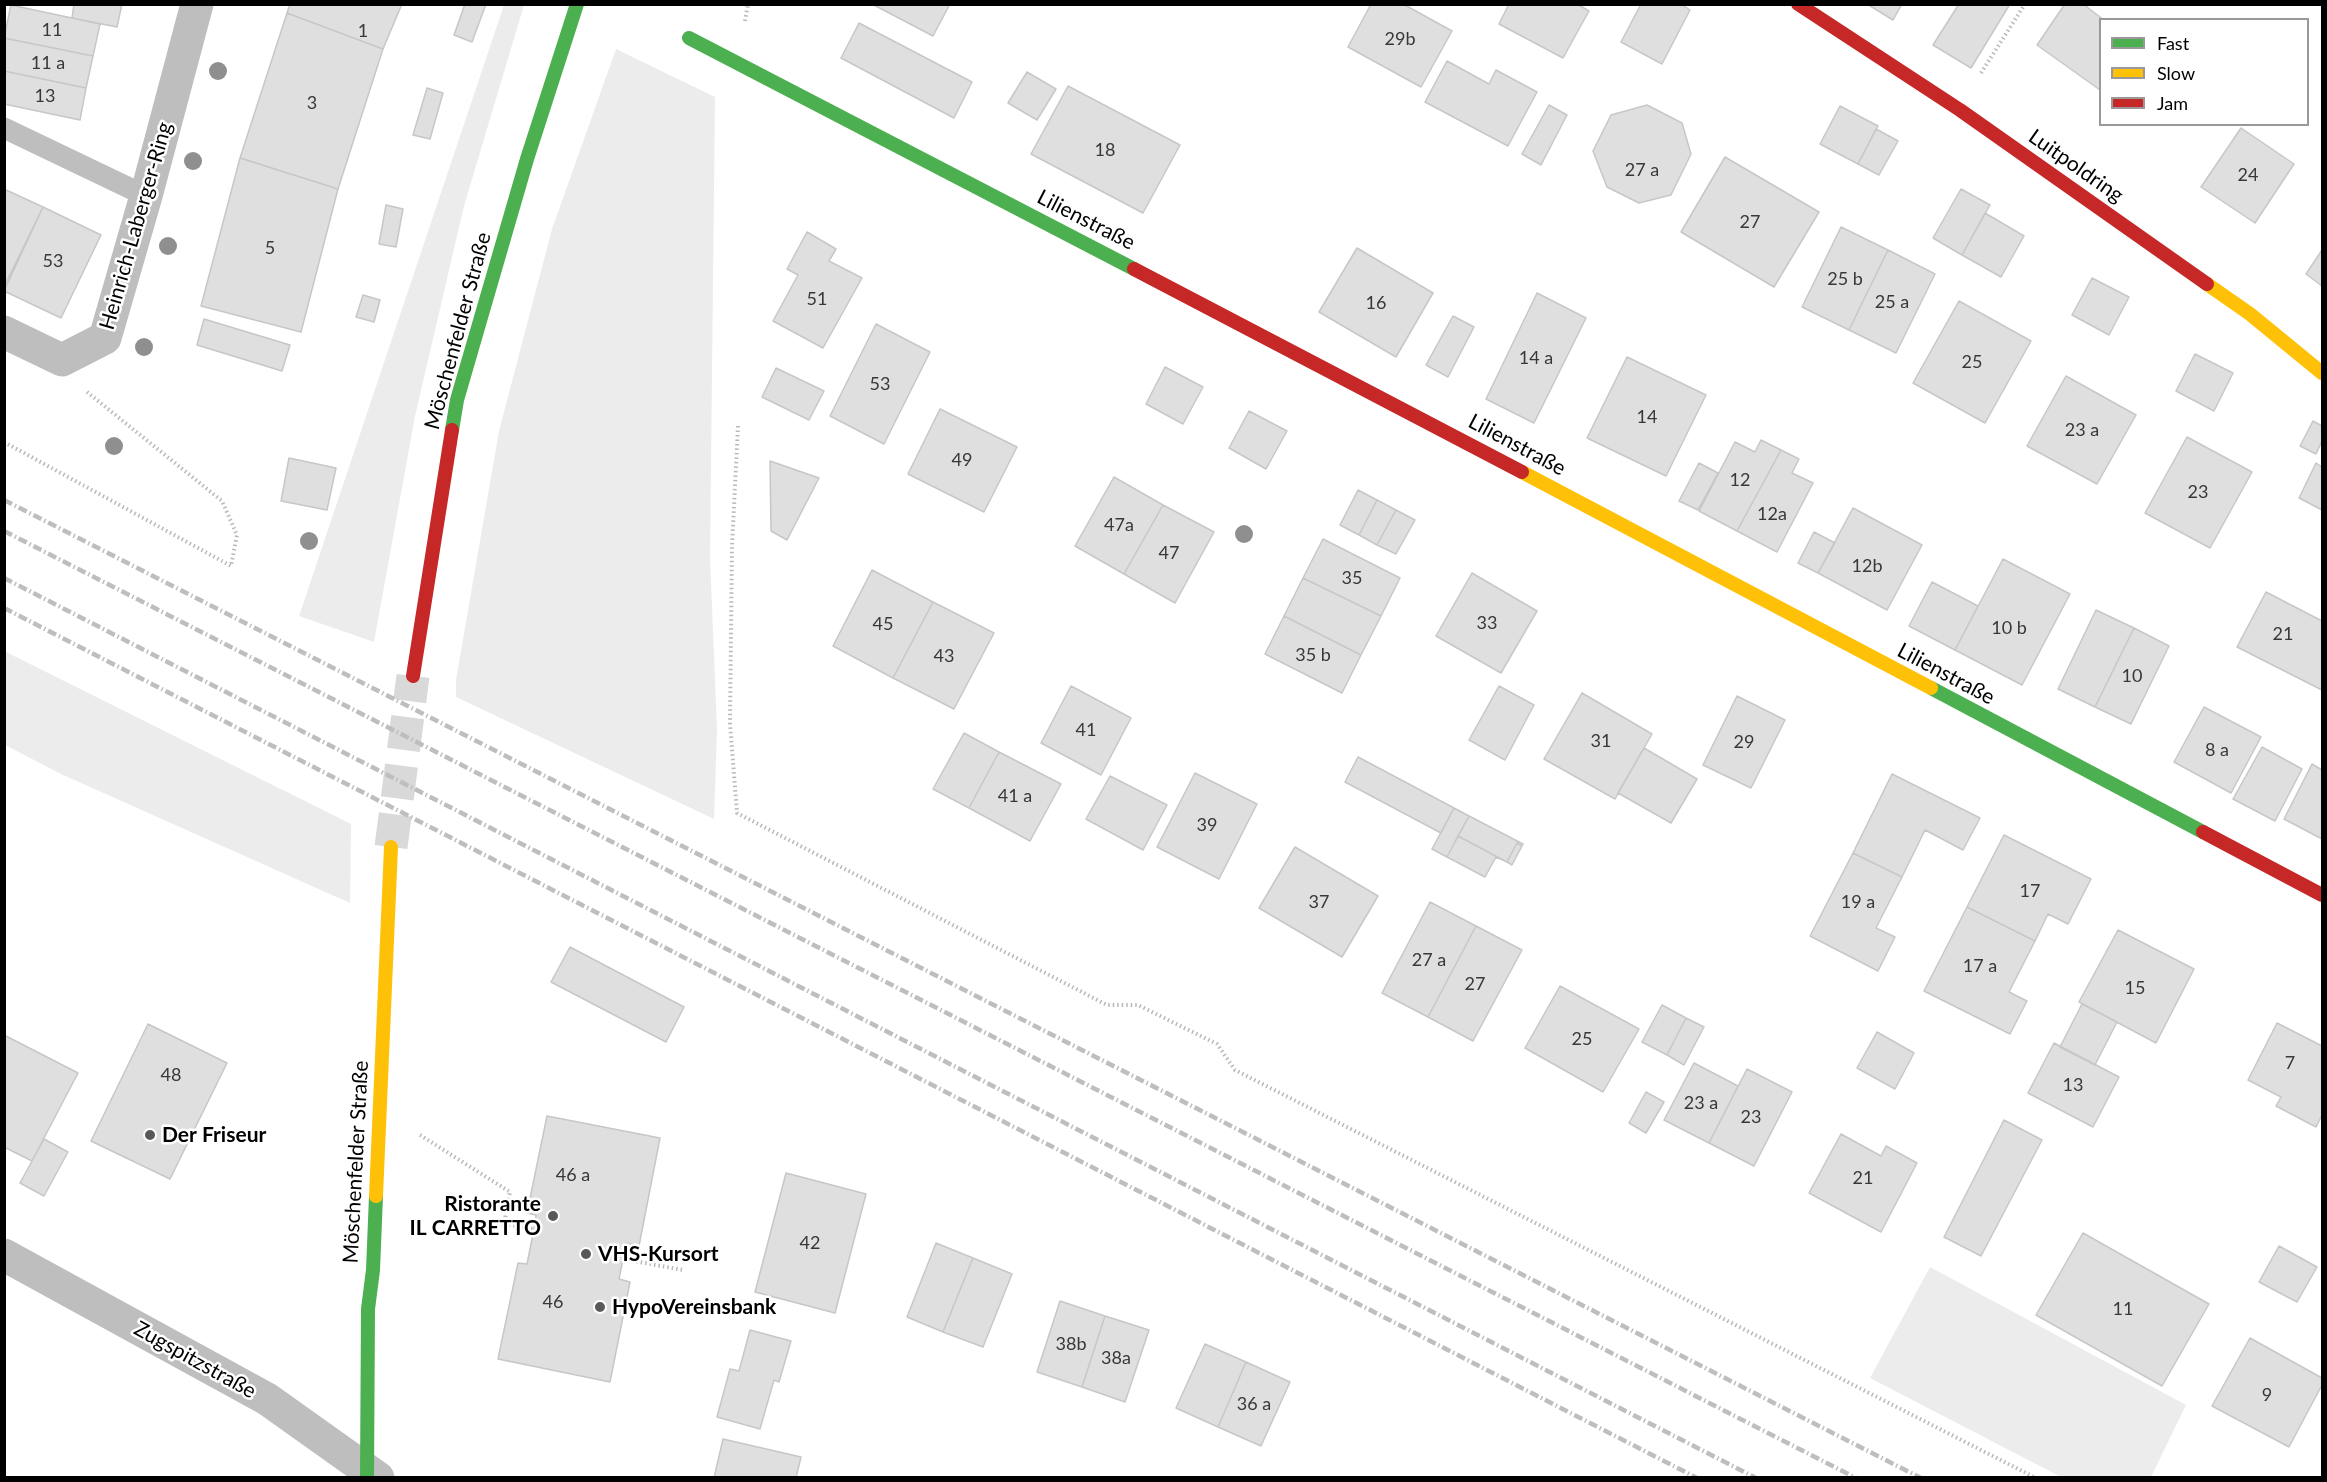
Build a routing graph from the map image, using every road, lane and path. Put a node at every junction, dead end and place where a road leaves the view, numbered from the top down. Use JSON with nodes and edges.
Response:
{"nodes":[{"id":1,"x":196,"y":4,"type":"edge"},
{"id":2,"x":577,"y":4,"type":"edge"},
{"id":3,"x":1798,"y":4,"type":"edge"},
{"id":4,"x":2025,"y":4,"type":"edge"},
{"id":5,"x":689,"y":38,"type":"dead end"},
{"id":6,"x":1980,"y":75,"type":"dead end"},
{"id":7,"x":4,"y":128,"type":"edge"},
{"id":8,"x":146,"y":196,"type":"junction"},
{"id":9,"x":4,"y":332,"type":"edge"},
{"id":10,"x":62,"y":360,"type":"junction"},
{"id":11,"x":2322,"y":374,"type":"edge"},
{"id":12,"x":738,"y":426,"type":"dead end"},
{"id":13,"x":4,"y":442,"type":"edge"},
{"id":14,"x":413,"y":675,"type":"tunnel mouth"},
{"id":15,"x":391,"y":848,"type":"tunnel mouth"},
{"id":16,"x":2322,"y":895,"type":"edge"},
{"id":17,"x":438,"y":1147,"type":"dead end"},
{"id":18,"x":534,"y":1229,"type":"dead end"},
{"id":19,"x":4,"y":1255,"type":"edge"},
{"id":20,"x":623,"y":1259,"type":"dead end"},
{"id":21,"x":683,"y":1270,"type":"dead end"},
{"id":22,"x":370,"y":1475,"type":"edge"},
{"id":23,"x":2036,"y":1478,"type":"edge"}],
"edges":[{"from":1,"to":8,"type":"street","name":"Heinrich-Laberger-Ring"},
{"from":2,"to":14,"type":"street","name":"Möschenfelder Straße"},
{"from":3,"to":11,"type":"street","name":"Luitpoldring"},
{"from":4,"to":6,"type":"path"},
{"from":5,"to":16,"type":"street","name":"Lilienstraße"},
{"from":7,"to":8,"type":"lane"},
{"from":8,"to":10,"type":"street","name":"Heinrich-Laberger-Ring"},
{"from":9,"to":10,"type":"street"},
{"from":10,"to":13,"type":"path"},
{"from":12,"to":23,"type":"path"},
{"from":15,"to":22,"type":"street","name":"Möschenfelder Straße"},
{"from":17,"to":18,"type":"path"},
{"from":19,"to":22,"type":"street","name":"Zugspitzstraße"},
{"from":20,"to":21,"type":"path"}]}
